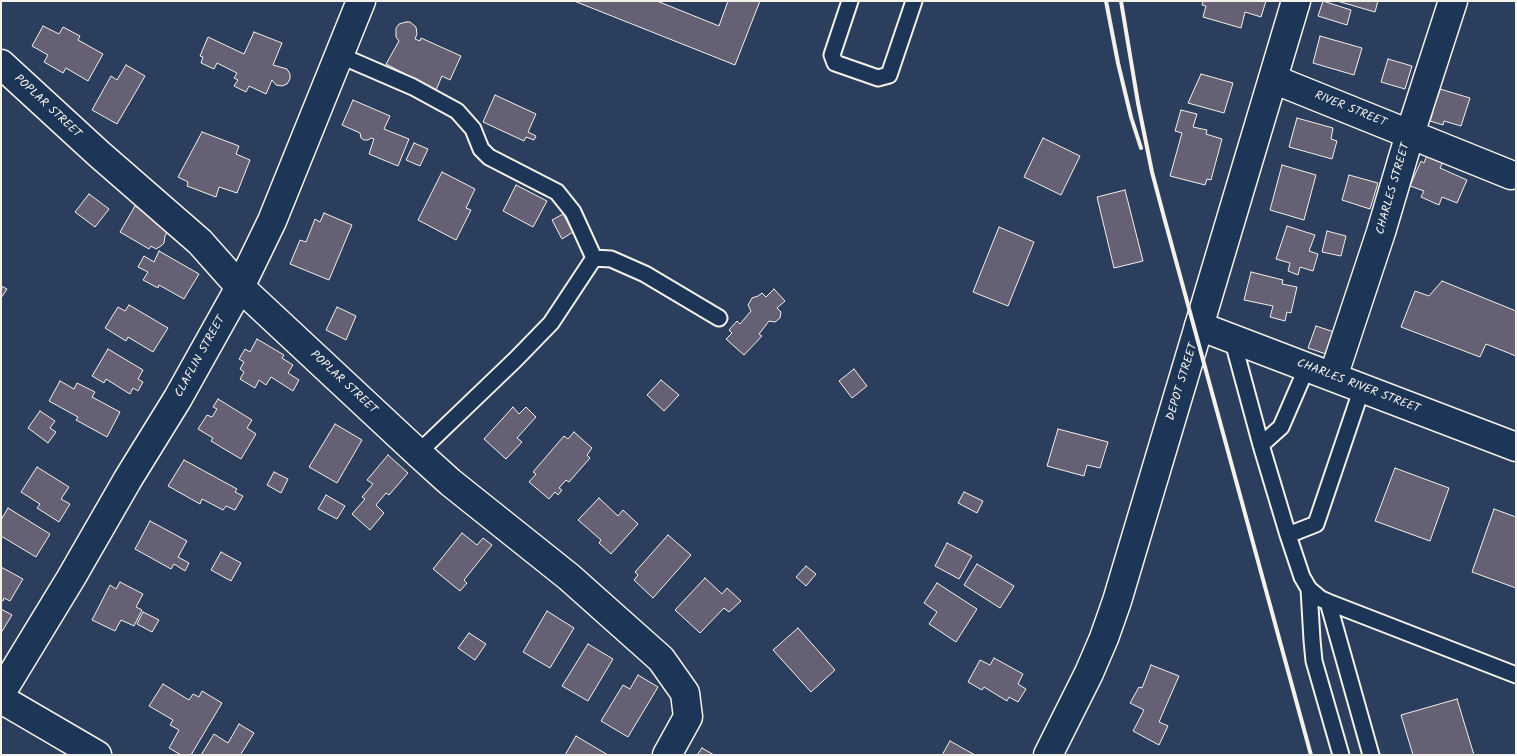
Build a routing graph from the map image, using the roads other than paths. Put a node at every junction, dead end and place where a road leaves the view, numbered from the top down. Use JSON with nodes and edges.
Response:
{"nodes":[{"id":1,"x":361,"y":1,"type":"edge"},
{"id":2,"x":850,"y":1,"type":"edge"},
{"id":3,"x":914,"y":1,"type":"edge"},
{"id":4,"x":1296,"y":1,"type":"edge"},
{"id":5,"x":1453,"y":1,"type":"edge"},
{"id":6,"x":339,"y":55,"type":"junction"},
{"id":7,"x":1,"y":64,"type":"edge"},
{"id":8,"x":1273,"y":79,"type":"junction"},
{"id":9,"x":1410,"y":134,"type":"junction"},
{"id":10,"x":1511,"y":175,"type":"dead end"},
{"id":11,"x":594,"y":258,"type":"junction"},
{"id":12,"x":240,"y":287,"type":"junction"},
{"id":13,"x":719,"y":318,"type":"dead end"},
{"id":14,"x":1200,"y":326,"type":"junction"},
{"id":15,"x":1232,"y":338,"type":"junction"},
{"id":16,"x":1307,"y":367,"type":"junction"},
{"id":17,"x":1333,"y":377,"type":"junction"},
{"id":18,"x":1362,"y":388,"type":"junction"},
{"id":19,"x":1261,"y":445,"type":"junction"},
{"id":20,"x":1516,"y":447,"type":"edge"},
{"id":21,"x":418,"y":453,"type":"junction"},
{"id":22,"x":1288,"y":534,"type":"junction"},
{"id":23,"x":1309,"y":589,"type":"junction"},
{"id":24,"x":1328,"y":602,"type":"junction"},
{"id":25,"x":1516,"y":675,"type":"edge"},
{"id":26,"x":1,"y":693,"type":"edge"},
{"id":27,"x":1,"y":699,"type":"edge"},
{"id":28,"x":97,"y":755,"type":"edge"},
{"id":29,"x":667,"y":755,"type":"edge"},
{"id":30,"x":1048,"y":755,"type":"edge"},
{"id":31,"x":1340,"y":755,"type":"edge"},
{"id":32,"x":1371,"y":755,"type":"edge"}],
"edges":[{"from":1,"to":6,"type":"street","name":"CLAFLIN STREET"},
{"from":2,"to":3,"type":"lane"},
{"from":4,"to":8,"type":"street","name":"DEPOT STREET"},
{"from":5,"to":9,"type":"street","name":"CHARLES STREET"},
{"from":6,"to":11,"type":"lane"},
{"from":6,"to":12,"type":"street","name":"CLAFLIN STREET"},
{"from":7,"to":12,"type":"street","name":"POPLAR STREET"},
{"from":8,"to":9,"type":"street","name":"RIVER STREET"},
{"from":8,"to":14,"type":"street","name":"DEPOT STREET"},
{"from":9,"to":10,"type":"street","name":"RIVER STREET"},
{"from":9,"to":17,"type":"street","name":"CHARLES STREET"},
{"from":11,"to":13,"type":"lane"},
{"from":11,"to":21,"type":"lane"},
{"from":12,"to":21,"type":"street","name":"POPLAR STREET"},
{"from":12,"to":26,"type":"street","name":"CLAFLIN STREET"},
{"from":14,"to":15,"type":"street","name":"CHARLES RIVER STREET"},
{"from":14,"to":30,"type":"street","name":"DEPOT STREET"},
{"from":15,"to":16,"type":"street","name":"CHARLES RIVER STREET"},
{"from":15,"to":19,"type":"lane"},
{"from":16,"to":17,"type":"street","name":"CHARLES RIVER STREET"},
{"from":16,"to":19,"type":"lane"},
{"from":17,"to":18,"type":"street","name":"CHARLES RIVER STREET"},
{"from":18,"to":20,"type":"street","name":"CHARLES RIVER STREET"},
{"from":18,"to":22,"type":"lane"},
{"from":19,"to":22,"type":"lane"},
{"from":21,"to":29,"type":"street","name":"POPLAR STREET"},
{"from":22,"to":23,"type":"lane"},
{"from":23,"to":24,"type":"lane"},
{"from":23,"to":31,"type":"lane"},
{"from":24,"to":25,"type":"lane"},
{"from":24,"to":32,"type":"lane"},
{"from":27,"to":28,"type":"street"}]}
